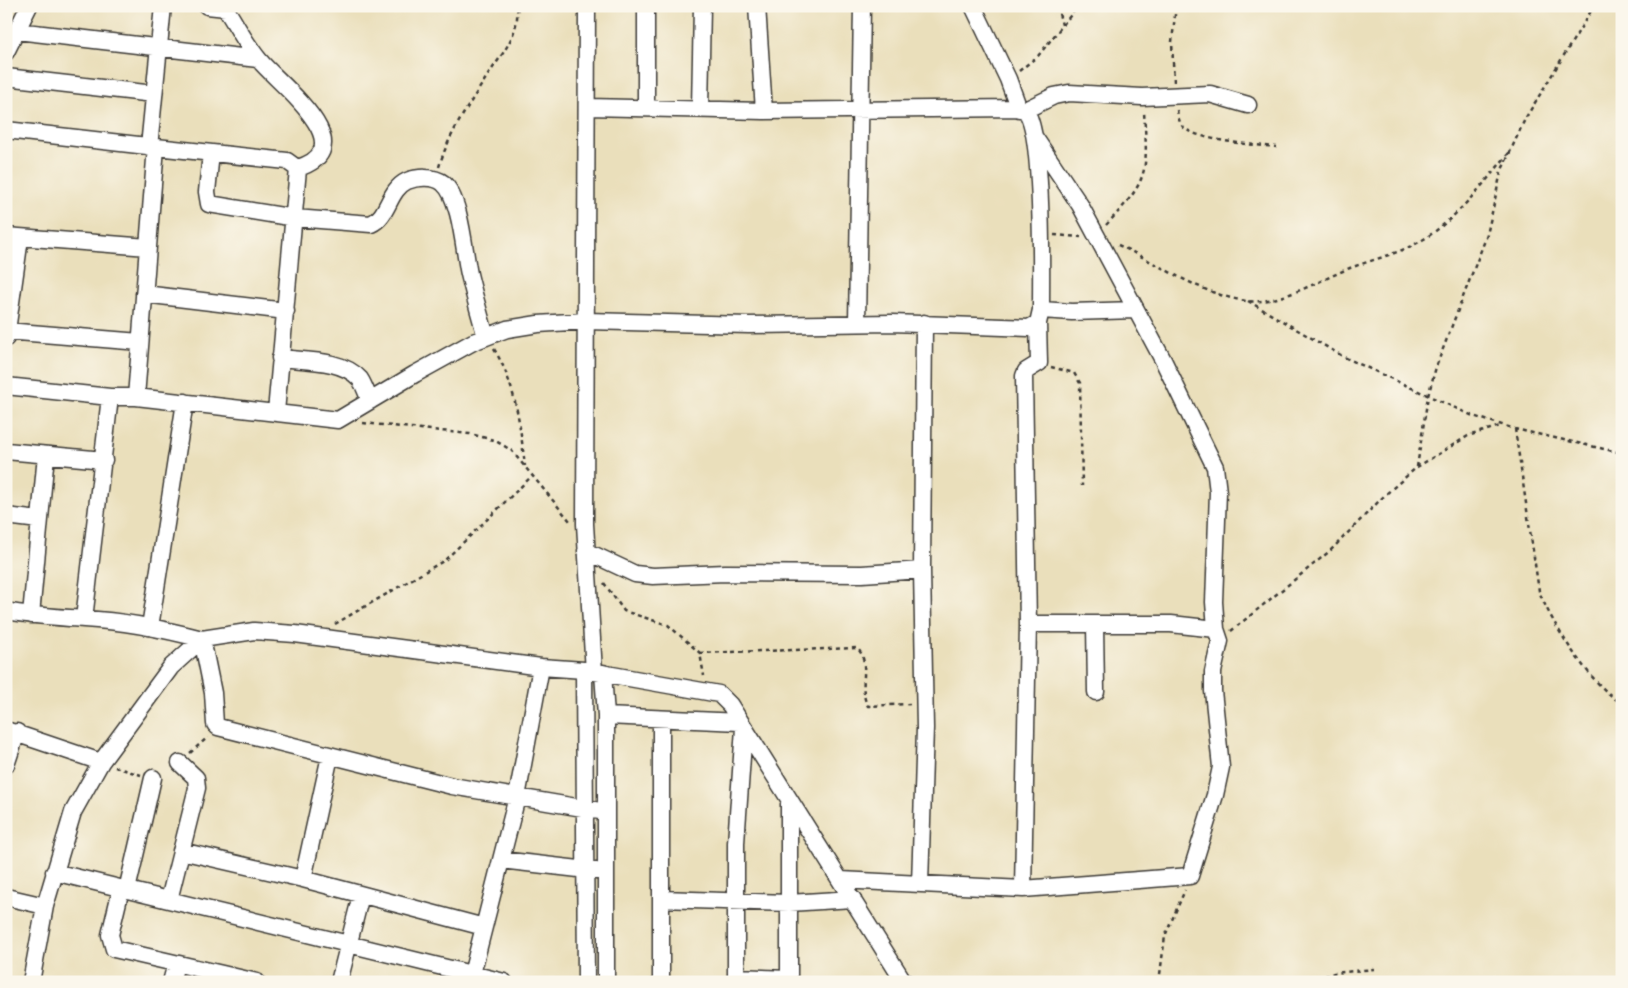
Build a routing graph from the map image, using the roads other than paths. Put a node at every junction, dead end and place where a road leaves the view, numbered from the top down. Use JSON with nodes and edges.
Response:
{"nodes":[{"id":1,"x":29,"y":6,"type":"edge"},
{"id":2,"x":163,"y":6,"type":"edge"},
{"id":3,"x":207,"y":6,"type":"edge"},
{"id":4,"x":587,"y":6,"type":"edge"},
{"id":5,"x":646,"y":6,"type":"edge"},
{"id":6,"x":702,"y":6,"type":"edge"},
{"id":7,"x":757,"y":6,"type":"edge"},
{"id":8,"x":862,"y":6,"type":"edge"},
{"id":9,"x":973,"y":6,"type":"edge"},
{"id":10,"x":225,"y":7,"type":"edge"},
{"id":11,"x":17,"y":31,"type":"junction"},
{"id":12,"x":160,"y":46,"type":"junction"},
{"id":13,"x":6,"y":52,"type":"edge"},
{"id":14,"x":258,"y":59,"type":"junction"},
{"id":15,"x":6,"y":77,"type":"edge"},
{"id":16,"x":154,"y":94,"type":"junction"},
{"id":17,"x":1248,"y":105,"type":"dead end"},
{"id":18,"x":588,"y":107,"type":"junction"},
{"id":19,"x":646,"y":108,"type":"junction"},
{"id":20,"x":700,"y":109,"type":"junction"},
{"id":21,"x":1022,"y":110,"type":"junction"},
{"id":22,"x":764,"y":111,"type":"junction"},
{"id":23,"x":861,"y":111,"type":"junction"},
{"id":24,"x":6,"y":130,"type":"edge"},
{"id":25,"x":1034,"y":136,"type":"junction"},
{"id":26,"x":153,"y":147,"type":"junction"},
{"id":27,"x":211,"y":153,"type":"junction"},
{"id":28,"x":298,"y":168,"type":"junction"},
{"id":29,"x":295,"y":218,"type":"junction"},
{"id":30,"x":13,"y":237,"type":"edge"},
{"id":31,"x":148,"y":247,"type":"junction"},
{"id":32,"x":10,"y":284,"type":"edge"},
{"id":33,"x":144,"y":294,"type":"junction"},
{"id":34,"x":1135,"y":310,"type":"junction"},
{"id":35,"x":286,"y":311,"type":"junction"},
{"id":36,"x":1040,"y":317,"type":"junction"},
{"id":37,"x":586,"y":321,"type":"junction"},
{"id":38,"x":857,"y":323,"type":"junction"},
{"id":39,"x":924,"y":323,"type":"junction"},
{"id":40,"x":7,"y":333,"type":"edge"},
{"id":41,"x":486,"y":337,"type":"junction"},
{"id":42,"x":140,"y":342,"type":"junction"},
{"id":43,"x":280,"y":358,"type":"junction"},
{"id":44,"x":6,"y":386,"type":"edge"},
{"id":45,"x":110,"y":397,"type":"junction"},
{"id":46,"x":136,"y":397,"type":"junction"},
{"id":47,"x":370,"y":401,"type":"junction"},
{"id":48,"x":186,"y":402,"type":"junction"},
{"id":49,"x":276,"y":412,"type":"junction"},
{"id":50,"x":6,"y":451,"type":"edge"},
{"id":51,"x":46,"y":455,"type":"junction"},
{"id":52,"x":104,"y":460,"type":"junction"},
{"id":53,"x":6,"y":516,"type":"edge"},
{"id":54,"x":39,"y":520,"type":"junction"},
{"id":55,"x":586,"y":551,"type":"junction"},
{"id":56,"x":922,"y":570,"type":"junction"},
{"id":57,"x":6,"y":611,"type":"edge"},
{"id":58,"x":31,"y":615,"type":"junction"},
{"id":59,"x":84,"y":619,"type":"junction"},
{"id":60,"x":1028,"y":624,"type":"junction"},
{"id":61,"x":1096,"y":624,"type":"junction"},
{"id":62,"x":150,"y":627,"type":"junction"},
{"id":63,"x":1218,"y":635,"type":"junction"},
{"id":64,"x":202,"y":639,"type":"junction"},
{"id":65,"x":541,"y":667,"type":"junction"},
{"id":66,"x":594,"y":672,"type":"junction"},
{"id":67,"x":1096,"y":692,"type":"dead end"},
{"id":68,"x":606,"y":716,"type":"junction"},
{"id":69,"x":661,"y":719,"type":"junction"},
{"id":70,"x":742,"y":725,"type":"junction"},
{"id":71,"x":11,"y":731,"type":"edge"},
{"id":72,"x":330,"y":756,"type":"junction"},
{"id":73,"x":101,"y":762,"type":"junction"},
{"id":74,"x":180,"y":762,"type":"road end"},
{"id":75,"x":6,"y":764,"type":"edge"},
{"id":76,"x":153,"y":778,"type":"road end"},
{"id":77,"x":517,"y":797,"type":"junction"},
{"id":78,"x":789,"y":803,"type":"junction"},
{"id":79,"x":586,"y":810,"type":"junction"},
{"id":80,"x":606,"y":812,"type":"junction"},
{"id":81,"x":182,"y":851,"type":"junction"},
{"id":82,"x":501,"y":860,"type":"junction"},
{"id":83,"x":586,"y":870,"type":"junction"},
{"id":84,"x":54,"y":872,"type":"junction"},
{"id":85,"x":606,"y":872,"type":"junction"},
{"id":86,"x":303,"y":879,"type":"junction"},
{"id":87,"x":840,"y":880,"type":"junction"},
{"id":88,"x":920,"y":884,"type":"junction"},
{"id":89,"x":124,"y":889,"type":"junction"},
{"id":90,"x":1023,"y":890,"type":"junction"},
{"id":91,"x":361,"y":894,"type":"junction"},
{"id":92,"x":6,"y":897,"type":"edge"},
{"id":93,"x":661,"y":899,"type":"junction"},
{"id":94,"x":853,"y":899,"type":"junction"},
{"id":95,"x":169,"y":900,"type":"junction"},
{"id":96,"x":736,"y":902,"type":"junction"},
{"id":97,"x":789,"y":903,"type":"junction"},
{"id":98,"x":46,"y":906,"type":"junction"},
{"id":99,"x":484,"y":927,"type":"junction"},
{"id":100,"x":349,"y":944,"type":"junction"},
{"id":101,"x":176,"y":964,"type":"junction"},
{"id":102,"x":471,"y":978,"type":"edge"},
{"id":103,"x":233,"y":979,"type":"edge"},
{"id":104,"x":736,"y":979,"type":"edge"},
{"id":105,"x":789,"y":980,"type":"edge"},
{"id":106,"x":30,"y":982,"type":"edge"},
{"id":107,"x":171,"y":982,"type":"edge"},
{"id":108,"x":257,"y":982,"type":"edge"},
{"id":109,"x":339,"y":982,"type":"edge"},
{"id":110,"x":504,"y":982,"type":"edge"},
{"id":111,"x":586,"y":982,"type":"edge"},
{"id":112,"x":606,"y":982,"type":"edge"},
{"id":113,"x":661,"y":982,"type":"edge"},
{"id":114,"x":904,"y":982,"type":"edge"}],
"edges":[{"from":1,"to":11,"type":"street"},
{"from":2,"to":12,"type":"street"},
{"from":3,"to":10,"type":"street"},
{"from":4,"to":18,"type":"street"},
{"from":5,"to":19,"type":"street"},
{"from":6,"to":20,"type":"street"},
{"from":7,"to":22,"type":"street"},
{"from":8,"to":23,"type":"street"},
{"from":9,"to":21,"type":"street"},
{"from":10,"to":14,"type":"street"},
{"from":11,"to":12,"type":"street"},
{"from":11,"to":13,"type":"street"},
{"from":12,"to":14,"type":"street"},
{"from":12,"to":16,"type":"street"},
{"from":14,"to":28,"type":"street"},
{"from":15,"to":16,"type":"street"},
{"from":16,"to":26,"type":"street"},
{"from":17,"to":21,"type":"street"},
{"from":18,"to":19,"type":"street"},
{"from":18,"to":37,"type":"street"},
{"from":19,"to":20,"type":"street"},
{"from":20,"to":22,"type":"street"},
{"from":21,"to":23,"type":"street"},
{"from":21,"to":25,"type":"street"},
{"from":22,"to":23,"type":"street"},
{"from":23,"to":38,"type":"street"},
{"from":24,"to":26,"type":"street"},
{"from":25,"to":34,"type":"street"},
{"from":25,"to":36,"type":"street"},
{"from":26,"to":27,"type":"street"},
{"from":26,"to":31,"type":"street"},
{"from":27,"to":28,"type":"street"},
{"from":27,"to":29,"type":"street"},
{"from":28,"to":29,"type":"street"},
{"from":29,"to":35,"type":"street"},
{"from":29,"to":41,"type":"street"},
{"from":30,"to":31,"type":"street"},
{"from":30,"to":32,"type":"street"},
{"from":31,"to":33,"type":"street"},
{"from":32,"to":40,"type":"street"},
{"from":33,"to":35,"type":"street"},
{"from":33,"to":42,"type":"street"},
{"from":34,"to":36,"type":"street"},
{"from":34,"to":63,"type":"street"},
{"from":35,"to":43,"type":"street"},
{"from":36,"to":39,"type":"street"},
{"from":36,"to":60,"type":"street"},
{"from":37,"to":38,"type":"street"},
{"from":37,"to":41,"type":"street"},
{"from":37,"to":55,"type":"street"},
{"from":38,"to":39,"type":"street"},
{"from":39,"to":56,"type":"street"},
{"from":40,"to":42,"type":"street"},
{"from":41,"to":47,"type":"street"},
{"from":42,"to":46,"type":"street"},
{"from":43,"to":47,"type":"street"},
{"from":43,"to":49,"type":"street"},
{"from":44,"to":45,"type":"street"},
{"from":45,"to":46,"type":"street"},
{"from":45,"to":52,"type":"street"},
{"from":46,"to":48,"type":"street"},
{"from":47,"to":49,"type":"street"},
{"from":48,"to":49,"type":"street"},
{"from":48,"to":62,"type":"street"},
{"from":50,"to":51,"type":"street"},
{"from":51,"to":52,"type":"street"},
{"from":51,"to":54,"type":"street"},
{"from":52,"to":59,"type":"street"},
{"from":53,"to":54,"type":"street"},
{"from":54,"to":58,"type":"street"},
{"from":55,"to":56,"type":"street"},
{"from":55,"to":66,"type":"street"},
{"from":56,"to":88,"type":"street"},
{"from":57,"to":58,"type":"street"},
{"from":58,"to":59,"type":"street"},
{"from":59,"to":62,"type":"street"},
{"from":60,"to":61,"type":"street"},
{"from":60,"to":90,"type":"street"},
{"from":61,"to":63,"type":"street"},
{"from":61,"to":67,"type":"street"},
{"from":62,"to":64,"type":"street"},
{"from":63,"to":90,"type":"street"},
{"from":64,"to":65,"type":"street"},
{"from":64,"to":72,"type":"street"},
{"from":64,"to":73,"type":"street"},
{"from":65,"to":66,"type":"street"},
{"from":65,"to":77,"type":"street"},
{"from":66,"to":68,"type":"street"},
{"from":66,"to":70,"type":"street"},
{"from":66,"to":79,"type":"street"},
{"from":68,"to":69,"type":"street"},
{"from":68,"to":80,"type":"street"},
{"from":69,"to":70,"type":"street"},
{"from":69,"to":93,"type":"street"},
{"from":70,"to":78,"type":"street"},
{"from":70,"to":96,"type":"street"},
{"from":71,"to":73,"type":"street"},
{"from":71,"to":75,"type":"street"},
{"from":72,"to":77,"type":"street"},
{"from":72,"to":86,"type":"street"},
{"from":73,"to":84,"type":"street"},
{"from":74,"to":81,"type":"street"},
{"from":76,"to":89,"type":"street"},
{"from":77,"to":79,"type":"street"},
{"from":77,"to":82,"type":"street"},
{"from":78,"to":87,"type":"street"},
{"from":78,"to":97,"type":"street"},
{"from":79,"to":80,"type":"street"},
{"from":79,"to":83,"type":"street"},
{"from":80,"to":85,"type":"street"},
{"from":81,"to":86,"type":"street"},
{"from":81,"to":95,"type":"street"},
{"from":82,"to":83,"type":"street"},
{"from":82,"to":99,"type":"street"},
{"from":83,"to":85,"type":"street"},
{"from":83,"to":111,"type":"street"},
{"from":84,"to":89,"type":"street"},
{"from":84,"to":98,"type":"street"},
{"from":85,"to":112,"type":"street"},
{"from":86,"to":91,"type":"street"},
{"from":87,"to":88,"type":"street"},
{"from":87,"to":94,"type":"street"},
{"from":88,"to":90,"type":"street"},
{"from":89,"to":95,"type":"street"},
{"from":89,"to":101,"type":"street"},
{"from":91,"to":99,"type":"street"},
{"from":91,"to":100,"type":"street"},
{"from":92,"to":98,"type":"street"},
{"from":93,"to":96,"type":"street"},
{"from":93,"to":113,"type":"street"},
{"from":94,"to":97,"type":"street"},
{"from":94,"to":114,"type":"street"},
{"from":95,"to":100,"type":"street"},
{"from":96,"to":97,"type":"street"},
{"from":96,"to":104,"type":"street"},
{"from":97,"to":105,"type":"street"},
{"from":98,"to":106,"type":"street"},
{"from":99,"to":102,"type":"street"},
{"from":100,"to":102,"type":"street"},
{"from":100,"to":109,"type":"street"},
{"from":101,"to":103,"type":"street"},
{"from":101,"to":107,"type":"street"},
{"from":102,"to":110,"type":"street"},
{"from":103,"to":108,"type":"street"},
{"from":104,"to":105,"type":"street"}]}
